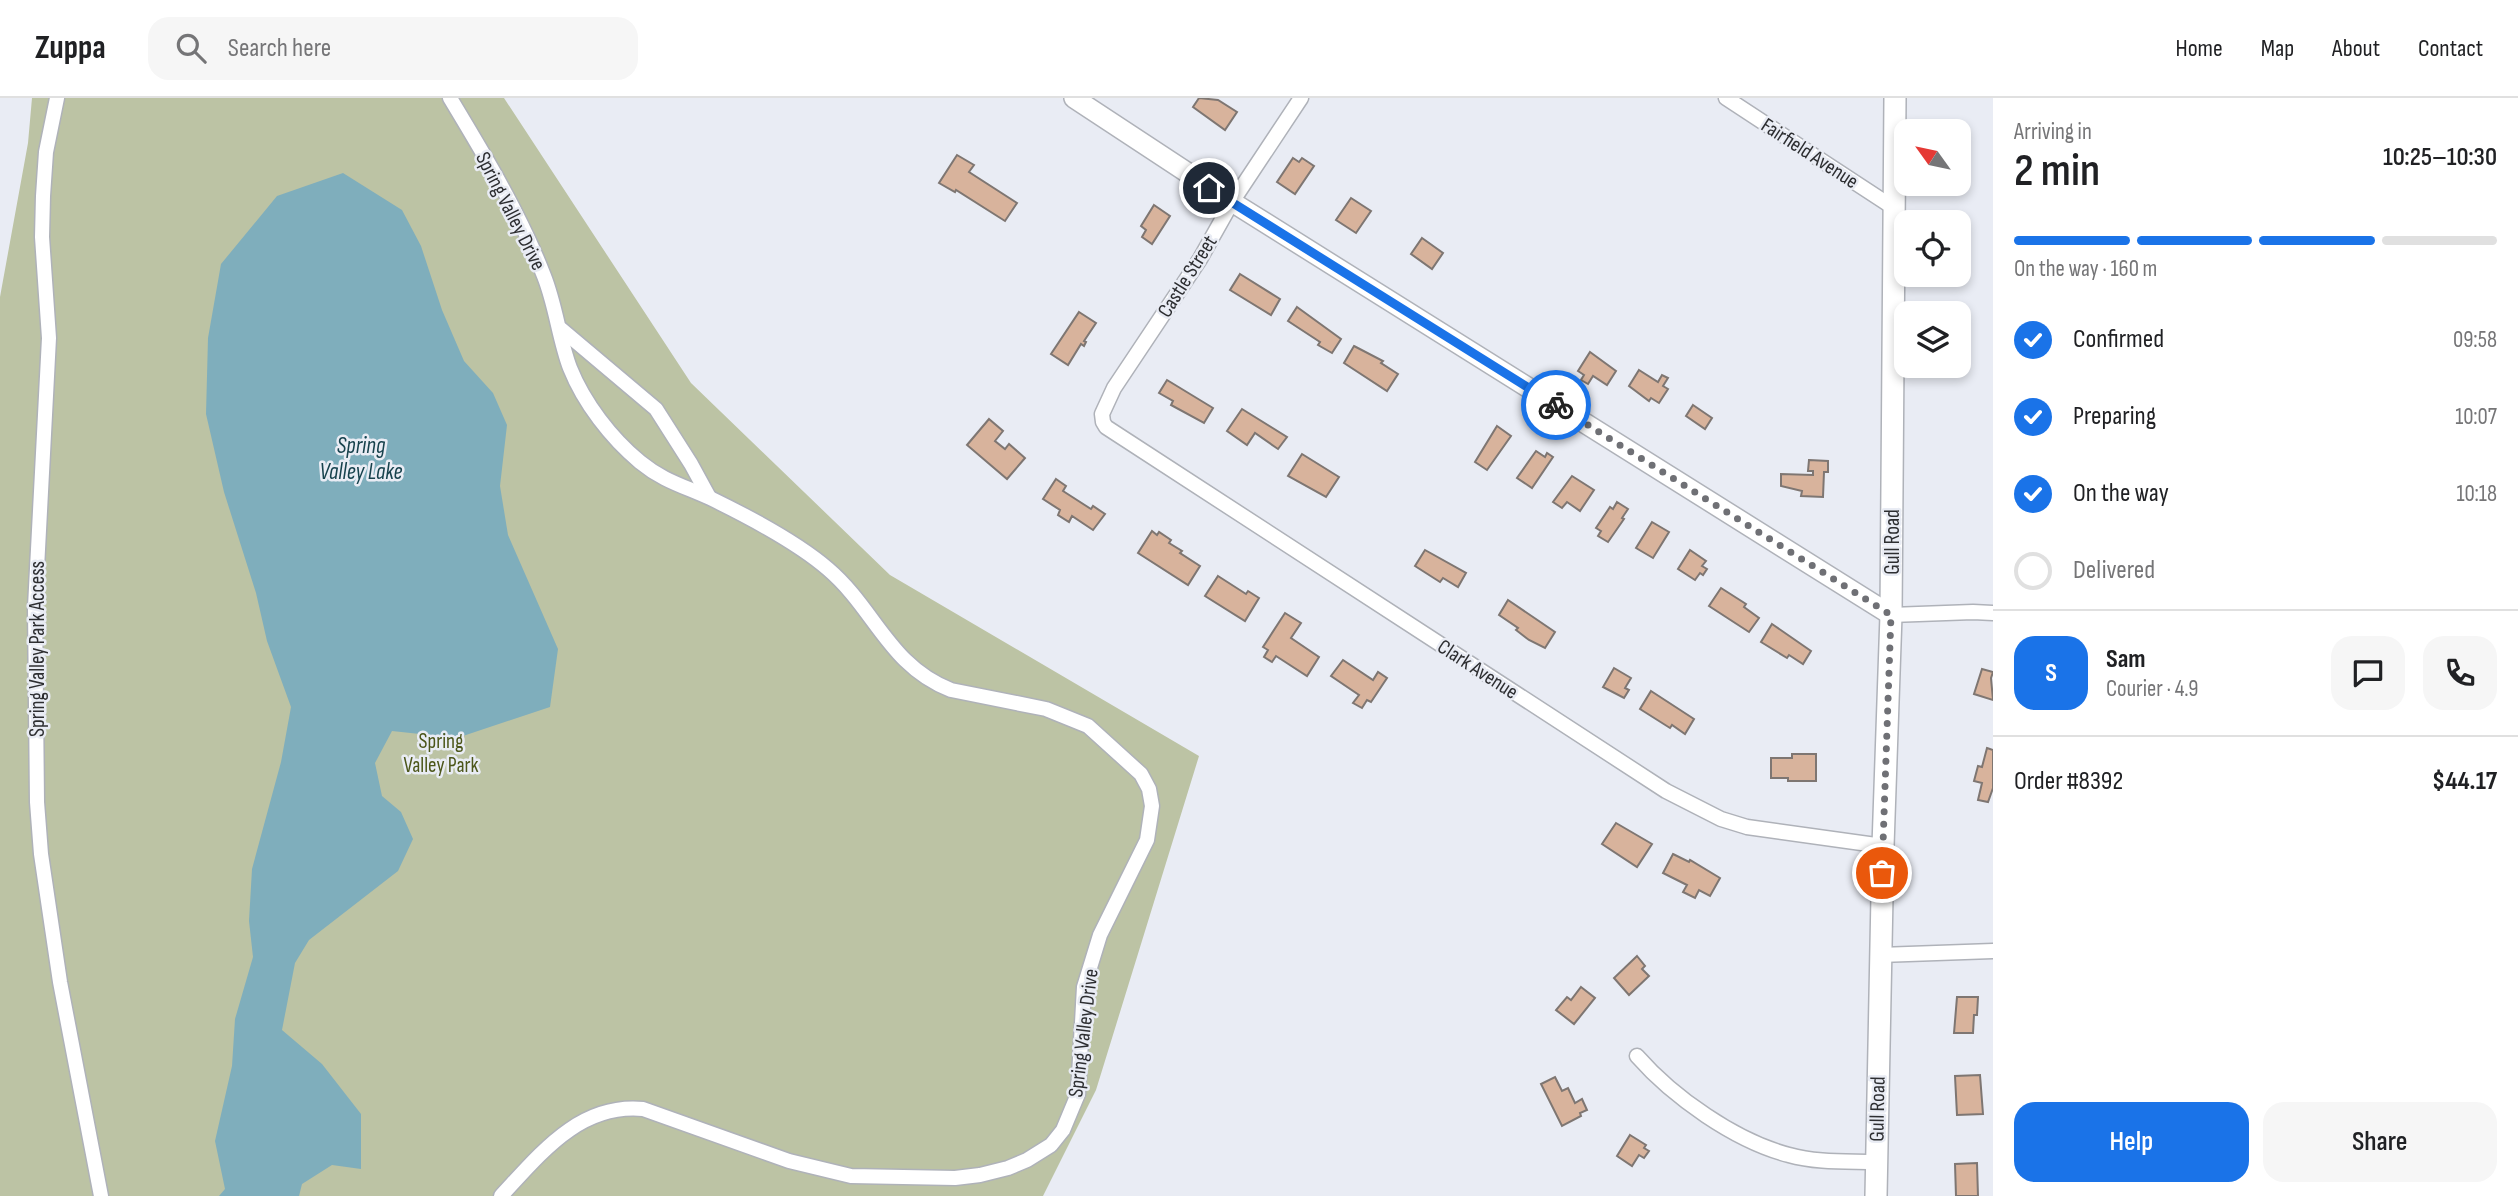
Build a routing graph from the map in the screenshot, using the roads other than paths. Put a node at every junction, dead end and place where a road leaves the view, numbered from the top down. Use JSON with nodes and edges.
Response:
{"nodes":[{"id":1,"x":57,"y":98,"type":"edge"},
{"id":2,"x":450,"y":98,"type":"edge"},
{"id":3,"x":1074,"y":98,"type":"edge"},
{"id":4,"x":1301,"y":98,"type":"edge"},
{"id":5,"x":1726,"y":98,"type":"edge"},
{"id":6,"x":1895,"y":98,"type":"edge"},
{"id":7,"x":1232,"y":202,"type":"junction"},
{"id":8,"x":1894,"y":208,"type":"junction"},
{"id":9,"x":561,"y":329,"type":"junction"},
{"id":10,"x":1103,"y":422,"type":"joint"},
{"id":11,"x":709,"y":497,"type":"junction"},
{"id":12,"x":1993,"y":613,"type":"edge"},
{"id":13,"x":1891,"y":615,"type":"junction"},
{"id":14,"x":1883,"y":846,"type":"junction"},
{"id":15,"x":1993,"y":951,"type":"edge"},
{"id":16,"x":1881,"y":955,"type":"junction"},
{"id":17,"x":1637,"y":1056,"type":"dead end"},
{"id":18,"x":1876,"y":1162,"type":"junction"},
{"id":19,"x":101,"y":1196,"type":"edge"},
{"id":20,"x":501,"y":1196,"type":"edge"},
{"id":21,"x":1876,"y":1196,"type":"edge"}],
"edges":[{"from":1,"to":19,"type":"street","name":"Spring Valley Park Access"},
{"from":2,"to":9,"type":"street","name":"Spring Valley Drive"},
{"from":3,"to":7,"type":"street"},
{"from":4,"to":7,"type":"street","name":"Castle Street"},
{"from":5,"to":8,"type":"street","name":"Fairfield Avenue"},
{"from":6,"to":8,"type":"main road","name":"Gull Road"},
{"from":7,"to":10,"type":"street","name":"Castle Street"},
{"from":7,"to":13,"type":"street"},
{"from":8,"to":13,"type":"main road","name":"Gull Road"},
{"from":9,"to":11,"type":"street"},
{"from":9,"to":11,"type":"street","name":"Spring Valley Drive"},
{"from":10,"to":14,"type":"street","name":"Clark Avenue"},
{"from":11,"to":20,"type":"street","name":"Spring Valley Drive"},
{"from":12,"to":13,"type":"street"},
{"from":13,"to":14,"type":"main road","name":"Gull Road"},
{"from":14,"to":16,"type":"main road","name":"Gull Road"},
{"from":15,"to":16,"type":"street"},
{"from":16,"to":18,"type":"main road","name":"Gull Road"},
{"from":17,"to":18,"type":"street"},
{"from":18,"to":21,"type":"main road","name":"Gull Road"}]}
